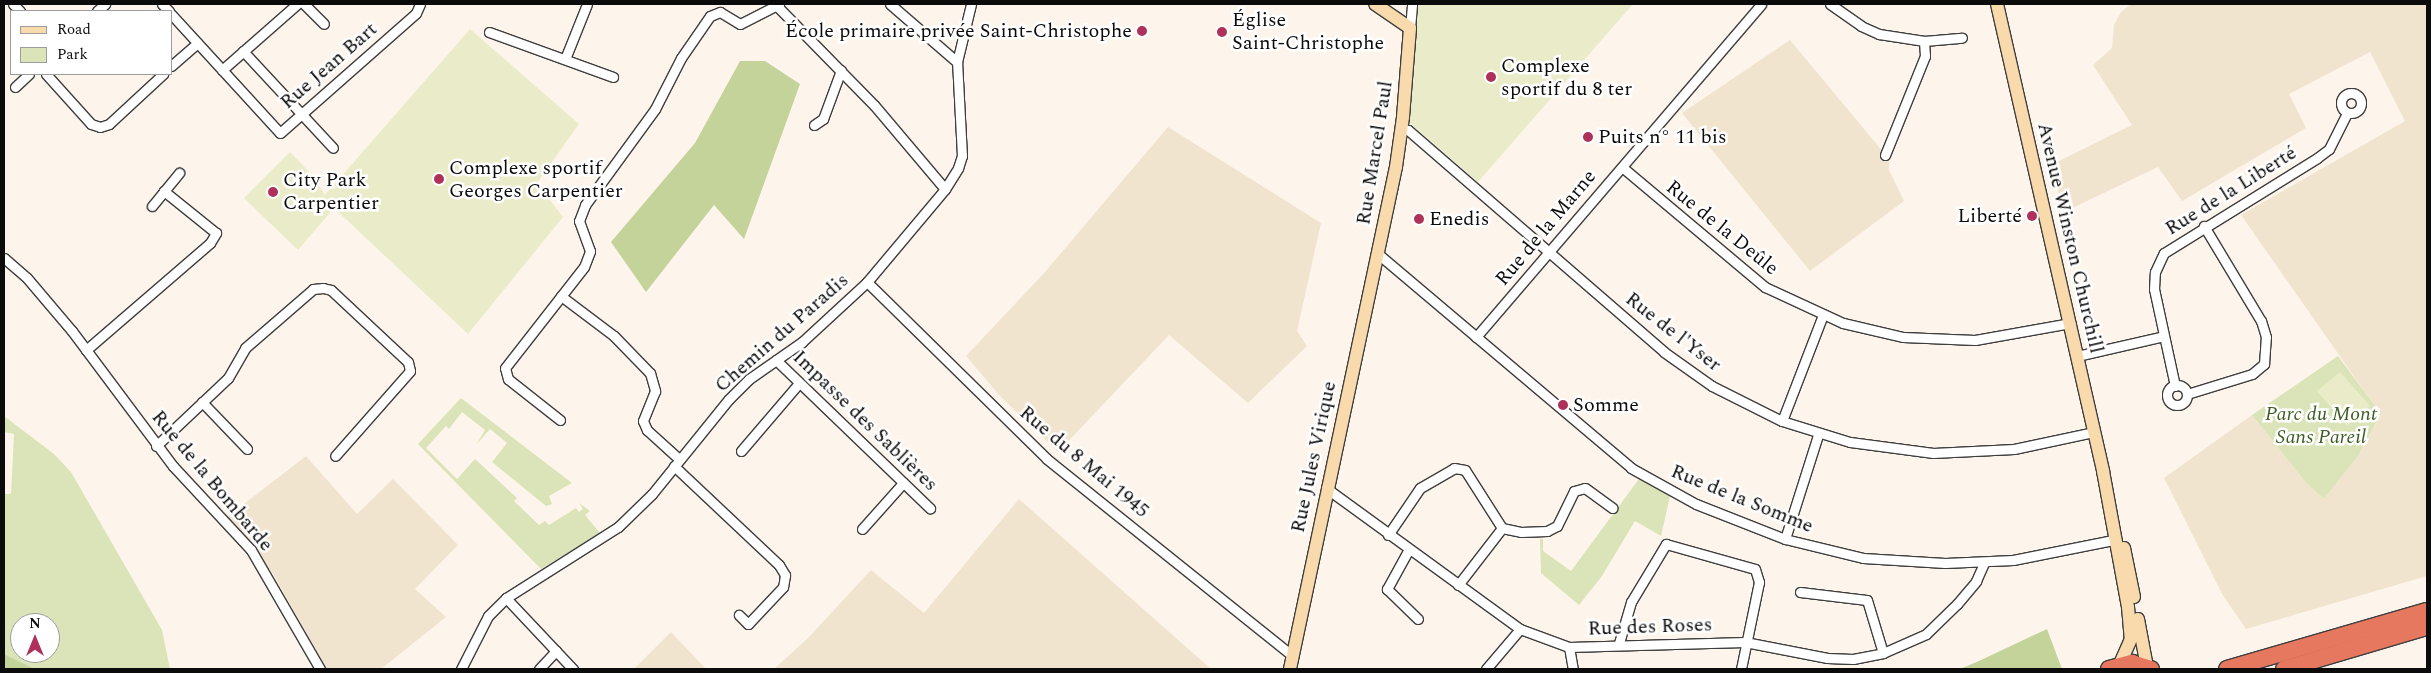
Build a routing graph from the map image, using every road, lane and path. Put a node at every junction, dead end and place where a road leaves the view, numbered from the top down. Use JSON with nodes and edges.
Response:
{"nodes":[{"id":1,"x":297,"y":4,"type":"edge"},
{"id":2,"x":304,"y":4,"type":"edge"},
{"id":3,"x":420,"y":4,"type":"edge"},
{"id":4,"x":587,"y":4,"type":"edge"},
{"id":5,"x":777,"y":4,"type":"edge"},
{"id":6,"x":890,"y":4,"type":"edge"},
{"id":7,"x":972,"y":4,"type":"edge"},
{"id":8,"x":1375,"y":4,"type":"edge"},
{"id":9,"x":1412,"y":4,"type":"edge"},
{"id":10,"x":1761,"y":4,"type":"edge"},
{"id":11,"x":1830,"y":4,"type":"edge"},
{"id":12,"x":2000,"y":7,"type":"edge"},
{"id":13,"x":172,"y":15,"type":"edge"},
{"id":14,"x":324,"y":24,"type":"dead end"},
{"id":15,"x":1410,"y":28,"type":"junction"},
{"id":16,"x":489,"y":32,"type":"dead end"},
{"id":17,"x":1962,"y":38,"type":"dead end"},
{"id":18,"x":1924,"y":41,"type":"junction"},
{"id":19,"x":197,"y":43,"type":"junction"},
{"id":20,"x":243,"y":51,"type":"junction"},
{"id":21,"x":565,"y":59,"type":"junction"},
{"id":22,"x":957,"y":62,"type":"junction"},
{"id":23,"x":172,"y":65,"type":"edge"},
{"id":24,"x":222,"y":70,"type":"junction"},
{"id":25,"x":841,"y":70,"type":"junction"},
{"id":26,"x":28,"y":75,"type":"edge"},
{"id":27,"x":47,"y":75,"type":"edge"},
{"id":28,"x":162,"y":75,"type":"edge"},
{"id":29,"x":613,"y":77,"type":"dead end"},
{"id":30,"x":15,"y":87,"type":"dead end"},
{"id":31,"x":2347,"y":113,"type":"dead end"},
{"id":32,"x":302,"y":115,"type":"junction"},
{"id":33,"x":814,"y":125,"type":"dead end"},
{"id":34,"x":1401,"y":129,"type":"junction"},
{"id":35,"x":333,"y":148,"type":"dead end"},
{"id":36,"x":1886,"y":155,"type":"dead end"},
{"id":37,"x":1622,"y":166,"type":"junction"},
{"id":38,"x":179,"y":173,"type":"dead end"},
{"id":39,"x":945,"y":189,"type":"junction"},
{"id":40,"x":164,"y":191,"type":"junction"},
{"id":41,"x":152,"y":206,"type":"dead end"},
{"id":42,"x":2204,"y":226,"type":"junction"},
{"id":43,"x":1550,"y":252,"type":"junction"},
{"id":44,"x":1377,"y":254,"type":"junction"},
{"id":45,"x":4,"y":258,"type":"edge"},
{"id":46,"x":867,"y":282,"type":"junction"},
{"id":47,"x":562,"y":296,"type":"junction"},
{"id":48,"x":1823,"y":315,"type":"junction"},
{"id":49,"x":2070,"y":323,"type":"junction"},
{"id":50,"x":2164,"y":336,"type":"junction"},
{"id":51,"x":1476,"y":337,"type":"junction"},
{"id":52,"x":86,"y":350,"type":"junction"},
{"id":53,"x":2077,"y":356,"type":"junction"},
{"id":54,"x":776,"y":360,"type":"junction"},
{"id":55,"x":798,"y":383,"type":"junction"},
{"id":56,"x":2175,"y":386,"type":"junction"},
{"id":57,"x":2187,"y":394,"type":"junction"},
{"id":58,"x":202,"y":402,"type":"junction"},
{"id":59,"x":560,"y":420,"type":"dead end"},
{"id":60,"x":1782,"y":421,"type":"junction"},
{"id":61,"x":2094,"y":432,"type":"junction"},
{"id":62,"x":1818,"y":434,"type":"junction"},
{"id":63,"x":156,"y":446,"type":"junction"},
{"id":64,"x":247,"y":449,"type":"dead end"},
{"id":65,"x":741,"y":451,"type":"dead end"},
{"id":66,"x":335,"y":456,"type":"dead end"},
{"id":67,"x":677,"y":462,"type":"junction"},
{"id":68,"x":2103,"y":471,"type":"junction"},
{"id":69,"x":904,"y":483,"type":"junction"},
{"id":70,"x":1326,"y":488,"type":"junction"},
{"id":71,"x":930,"y":508,"type":"dead end"},
{"id":72,"x":1613,"y":508,"type":"dead end"},
{"id":73,"x":1502,"y":528,"type":"junction"},
{"id":74,"x":862,"y":529,"type":"dead end"},
{"id":75,"x":1388,"y":535,"type":"junction"},
{"id":76,"x":1785,"y":539,"type":"junction"},
{"id":77,"x":2113,"y":540,"type":"junction"},
{"id":78,"x":1408,"y":550,"type":"junction"},
{"id":79,"x":1984,"y":563,"type":"junction"},
{"id":80,"x":2131,"y":580,"type":"junction"},
{"id":81,"x":1458,"y":585,"type":"junction"},
{"id":82,"x":1800,"y":592,"type":"dead end"},
{"id":83,"x":506,"y":598,"type":"junction"},
{"id":84,"x":2427,"y":611,"type":"edge"},
{"id":85,"x":739,"y":615,"type":"dead end"},
{"id":86,"x":1418,"y":619,"type":"dead end"},
{"id":87,"x":2427,"y":627,"type":"edge"},
{"id":88,"x":1520,"y":629,"type":"junction"},
{"id":89,"x":1745,"y":642,"type":"junction"},
{"id":90,"x":1619,"y":643,"type":"junction"},
{"id":91,"x":1569,"y":647,"type":"junction"},
{"id":92,"x":556,"y":651,"type":"junction"},
{"id":93,"x":1883,"y":653,"type":"junction"},
{"id":94,"x":1292,"y":654,"type":"junction"},
{"id":95,"x":2114,"y":667,"type":"edge"},
{"id":96,"x":2149,"y":668,"type":"edge"},
{"id":97,"x":320,"y":669,"type":"edge"},
{"id":98,"x":461,"y":669,"type":"edge"},
{"id":99,"x":539,"y":669,"type":"edge"},
{"id":100,"x":573,"y":669,"type":"edge"},
{"id":101,"x":1290,"y":669,"type":"edge"},
{"id":102,"x":1486,"y":669,"type":"edge"},
{"id":103,"x":1573,"y":669,"type":"edge"},
{"id":104,"x":1741,"y":669,"type":"edge"},
{"id":105,"x":2228,"y":669,"type":"edge"},
{"id":106,"x":2284,"y":669,"type":"edge"}],
"edges":[{"from":1,"to":20,"type":"street"},
{"from":2,"to":14,"type":"street"},
{"from":3,"to":32,"type":"street","name":"Rue Jean Bart"},
{"from":4,"to":21,"type":"street"},
{"from":5,"to":25,"type":"street"},
{"from":5,"to":47,"type":"street"},
{"from":6,"to":22,"type":"street"},
{"from":7,"to":22,"type":"street","name":"Chemin du Paradis"},
{"from":8,"to":15,"type":"main road"},
{"from":9,"to":15,"type":"street"},
{"from":10,"to":37,"type":"street","name":"Rue de la Marne"},
{"from":11,"to":18,"type":"street"},
{"from":12,"to":49,"type":"main road","name":"Avenue Winston Churchill"},
{"from":13,"to":19,"type":"street"},
{"from":15,"to":34,"type":"main road","name":"Rue Marcel Paul"},
{"from":16,"to":21,"type":"street"},
{"from":17,"to":18,"type":"street"},
{"from":18,"to":36,"type":"street"},
{"from":19,"to":23,"type":"street"},
{"from":19,"to":24,"type":"street"},
{"from":20,"to":24,"type":"street"},
{"from":20,"to":32,"type":"street"},
{"from":21,"to":29,"type":"street"},
{"from":22,"to":39,"type":"street","name":"Chemin du Paradis"},
{"from":24,"to":32,"type":"street","name":"Rue Jean Bart"},
{"from":25,"to":33,"type":"street"},
{"from":25,"to":39,"type":"street"},
{"from":26,"to":30,"type":"street"},
{"from":27,"to":28,"type":"street"},
{"from":31,"to":42,"type":"street","name":"Rue de la Liberté"},
{"from":32,"to":35,"type":"street"},
{"from":34,"to":43,"type":"street","name":"Rue de l'Yser"},
{"from":34,"to":44,"type":"main road","name":"Rue Marcel Paul"},
{"from":37,"to":43,"type":"street","name":"Rue de la Marne"},
{"from":37,"to":48,"type":"street","name":"Rue de la Deûle"},
{"from":38,"to":40,"type":"street"},
{"from":39,"to":46,"type":"street","name":"Chemin du Paradis"},
{"from":40,"to":41,"type":"street"},
{"from":40,"to":52,"type":"street"},
{"from":42,"to":50,"type":"street","name":"Rue de la Liberté"},
{"from":42,"to":57,"type":"street"},
{"from":43,"to":51,"type":"street","name":"Rue de la Marne"},
{"from":43,"to":60,"type":"street","name":"Rue de l'Yser"},
{"from":44,"to":51,"type":"street","name":"Rue de la Somme"},
{"from":44,"to":70,"type":"main road","name":"Rue Jules Virique"},
{"from":45,"to":52,"type":"street","name":"Rue de la Bombarde"},
{"from":46,"to":54,"type":"street","name":"Chemin du Paradis"},
{"from":46,"to":94,"type":"street","name":"Rue du 8 Mai 1945"},
{"from":47,"to":59,"type":"street"},
{"from":47,"to":67,"type":"street"},
{"from":48,"to":49,"type":"street","name":"Rue de la Deûle"},
{"from":48,"to":60,"type":"street"},
{"from":49,"to":53,"type":"main road","name":"Avenue Winston Churchill"},
{"from":50,"to":53,"type":"street"},
{"from":50,"to":56,"type":"street","name":"Rue de la Liberté"},
{"from":51,"to":76,"type":"street","name":"Rue de la Somme"},
{"from":52,"to":63,"type":"street","name":"Rue de la Bombarde"},
{"from":53,"to":61,"type":"main road","name":"Avenue Winston Churchill"},
{"from":54,"to":55,"type":"street","name":"Impasse des Sablières"},
{"from":54,"to":67,"type":"street","name":"Chemin du Paradis"},
{"from":55,"to":65,"type":"street"},
{"from":55,"to":69,"type":"street","name":"Impasse des Sablières"},
{"from":56,"to":57,"type":"street"},
{"from":56,"to":57,"type":"street"},
{"from":58,"to":63,"type":"street"},
{"from":58,"to":64,"type":"street"},
{"from":58,"to":66,"type":"street"},
{"from":60,"to":62,"type":"street","name":"Rue de l'Yser"},
{"from":61,"to":62,"type":"street","name":"Rue de l'Yser"},
{"from":61,"to":68,"type":"main road","name":"Avenue Winston Churchill"},
{"from":62,"to":76,"type":"street"},
{"from":63,"to":97,"type":"street","name":"Rue de la Bombarde"},
{"from":67,"to":83,"type":"street","name":"Chemin du Paradis"},
{"from":67,"to":85,"type":"street"},
{"from":68,"to":77,"type":"main road","name":"Avenue Winston Churchill"},
{"from":68,"to":80,"type":"main road","name":"Avenue Winston Churchill"},
{"from":69,"to":71,"type":"street","name":"Impasse des Sablières"},
{"from":69,"to":74,"type":"street"},
{"from":70,"to":75,"type":"street","name":"Rue des Roses"},
{"from":70,"to":94,"type":"main road","name":"Rue Jules Virique"},
{"from":72,"to":73,"type":"street"},
{"from":73,"to":75,"type":"street"},
{"from":73,"to":81,"type":"street"},
{"from":75,"to":78,"type":"street","name":"Rue des Roses"},
{"from":76,"to":79,"type":"street","name":"Rue de la Somme"},
{"from":77,"to":79,"type":"street","name":"Rue de la Somme"},
{"from":77,"to":80,"type":"main road","name":"Avenue Winston Churchill"},
{"from":77,"to":95,"type":"main road","name":"Avenue Winston Churchill"},
{"from":78,"to":81,"type":"street","name":"Rue des Roses"},
{"from":78,"to":86,"type":"street"},
{"from":79,"to":93,"type":"street","name":"Rue des Roses"},
{"from":80,"to":96,"type":"main road","name":"Avenue Winston Churchill"},
{"from":81,"to":88,"type":"street","name":"Rue des Roses"},
{"from":82,"to":93,"type":"street"},
{"from":83,"to":92,"type":"street"},
{"from":83,"to":98,"type":"street","name":"Chemin du Paradis"},
{"from":84,"to":105,"type":"highway"},
{"from":87,"to":106,"type":"highway"},
{"from":88,"to":91,"type":"street","name":"Rue des Roses"},
{"from":88,"to":102,"type":"street"},
{"from":89,"to":90,"type":"street","name":"Rue des Roses"},
{"from":89,"to":90,"type":"street"},
{"from":89,"to":93,"type":"street","name":"Rue des Roses"},
{"from":89,"to":104,"type":"street"},
{"from":90,"to":91,"type":"street","name":"Rue des Roses"},
{"from":91,"to":103,"type":"street"},
{"from":92,"to":99,"type":"street"},
{"from":92,"to":100,"type":"street"},
{"from":94,"to":101,"type":"main road","name":"Rue Jules Virique"},
{"from":95,"to":96,"type":"highway"}]}
